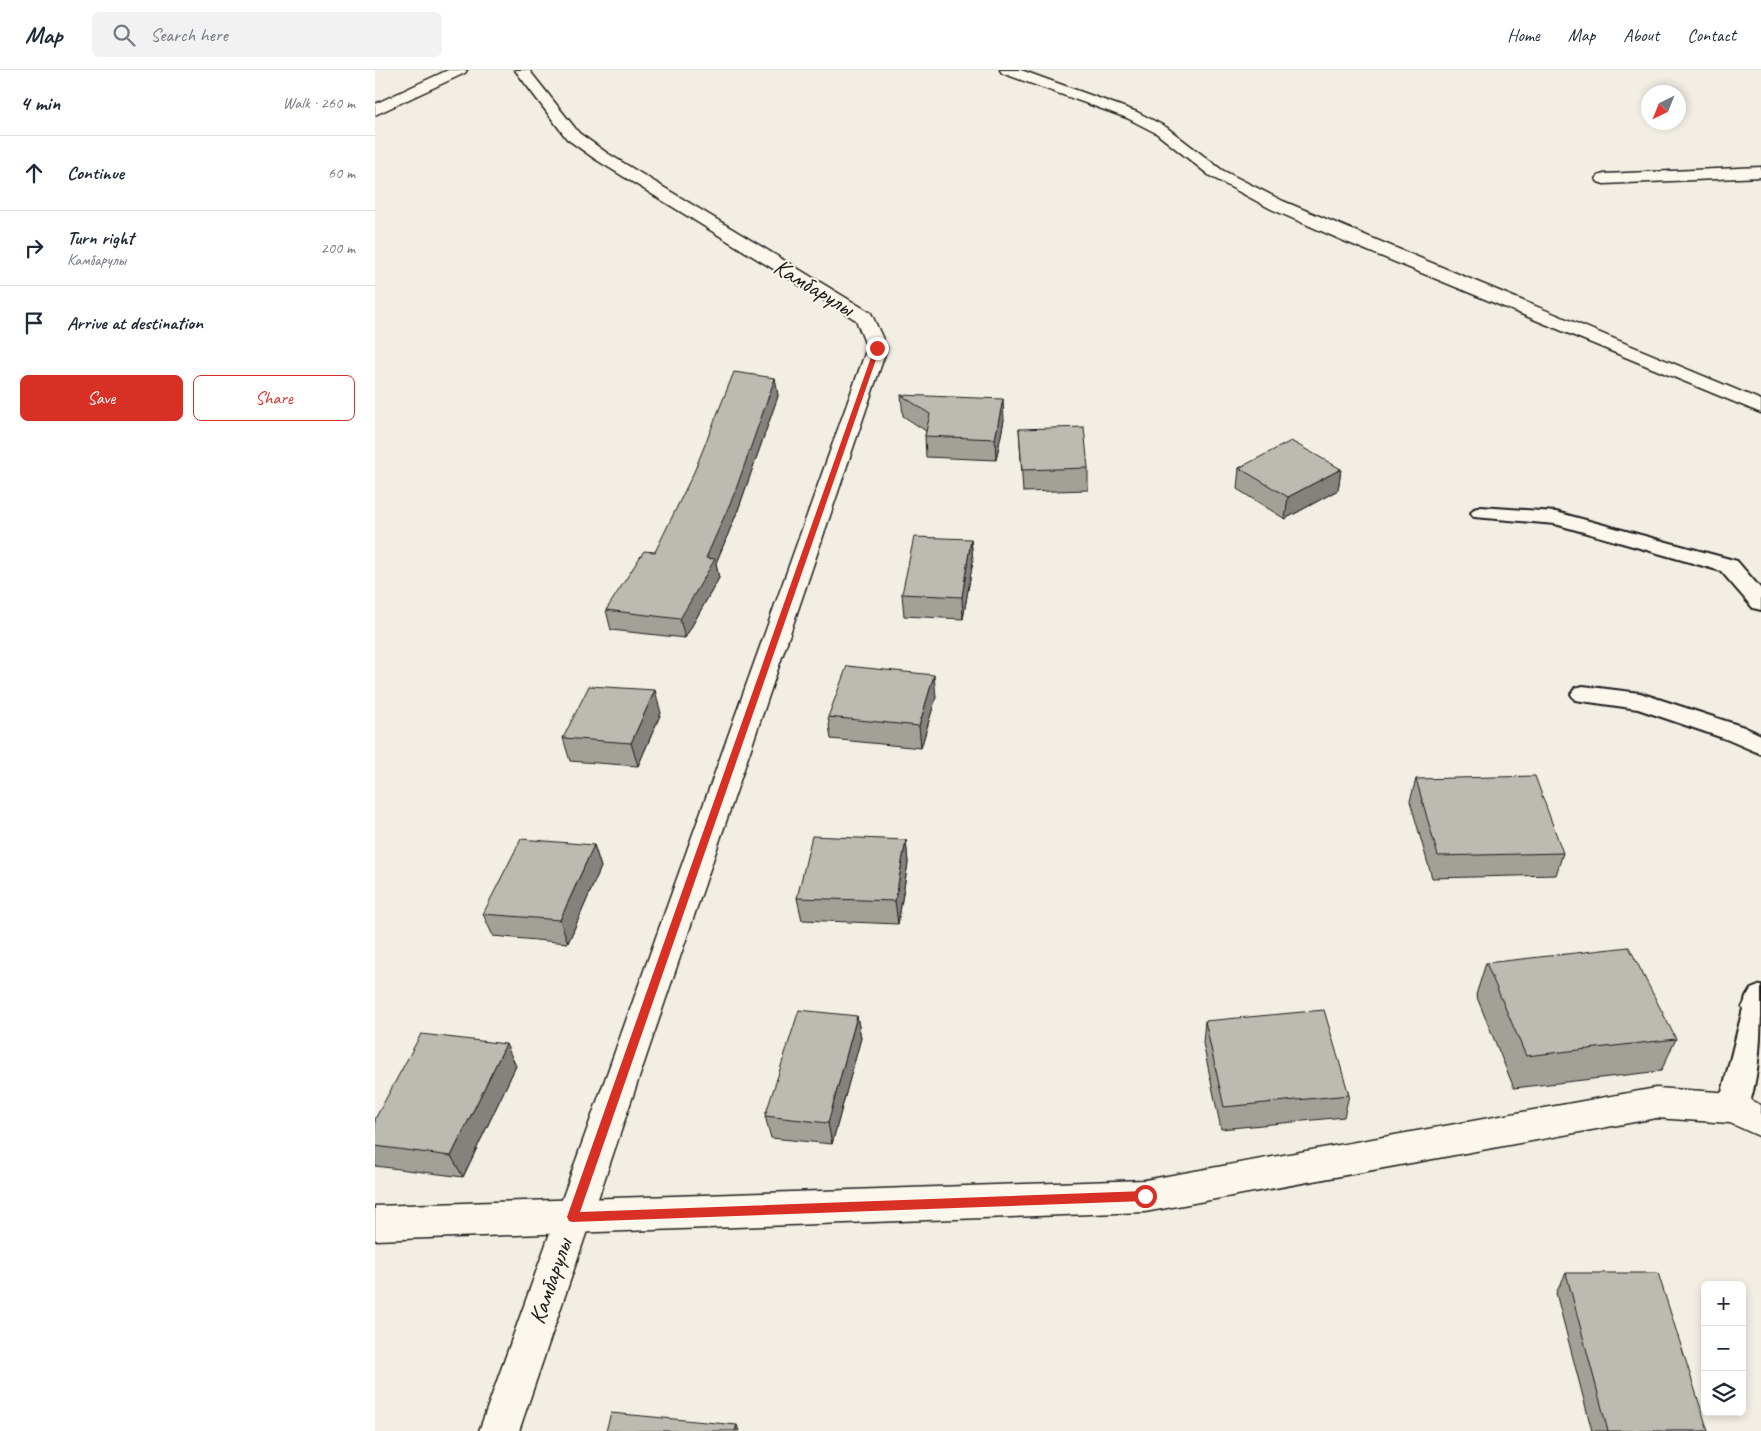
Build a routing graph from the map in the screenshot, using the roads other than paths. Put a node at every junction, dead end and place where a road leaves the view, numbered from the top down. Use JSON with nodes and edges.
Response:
{"nodes":[{"id":1,"x":460,"y":70,"type":"edge"},
{"id":2,"x":521,"y":70,"type":"edge"},
{"id":3,"x":1007,"y":70,"type":"edge"},
{"id":4,"x":375,"y":110,"type":"edge"},
{"id":5,"x":1761,"y":172,"type":"edge"},
{"id":6,"x":1605,"y":179,"type":"dead end"},
{"id":7,"x":1761,"y":407,"type":"edge"},
{"id":8,"x":1481,"y":513,"type":"dead end"},
{"id":9,"x":1761,"y":604,"type":"edge"},
{"id":10,"x":1583,"y":694,"type":"dead end"},
{"id":11,"x":1761,"y":745,"type":"edge"},
{"id":12,"x":1760,"y":1003,"type":"edge"},
{"id":13,"x":1748,"y":1115,"type":"edge"},
{"id":14,"x":572,"y":1217,"type":"junction"},
{"id":15,"x":375,"y":1223,"type":"edge"},
{"id":16,"x":499,"y":1431,"type":"edge"}],
"edges":[{"from":1,"to":4,"type":"street"},
{"from":2,"to":14,"type":"street","name":"Камбарулы"},
{"from":3,"to":7,"type":"street"},
{"from":5,"to":6,"type":"street"},
{"from":8,"to":9,"type":"lane"},
{"from":10,"to":11,"type":"lane"},
{"from":12,"to":13,"type":"lane"},
{"from":13,"to":14,"type":"street"},
{"from":14,"to":15,"type":"street"},
{"from":14,"to":16,"type":"street","name":"Камбарулы"}]}
